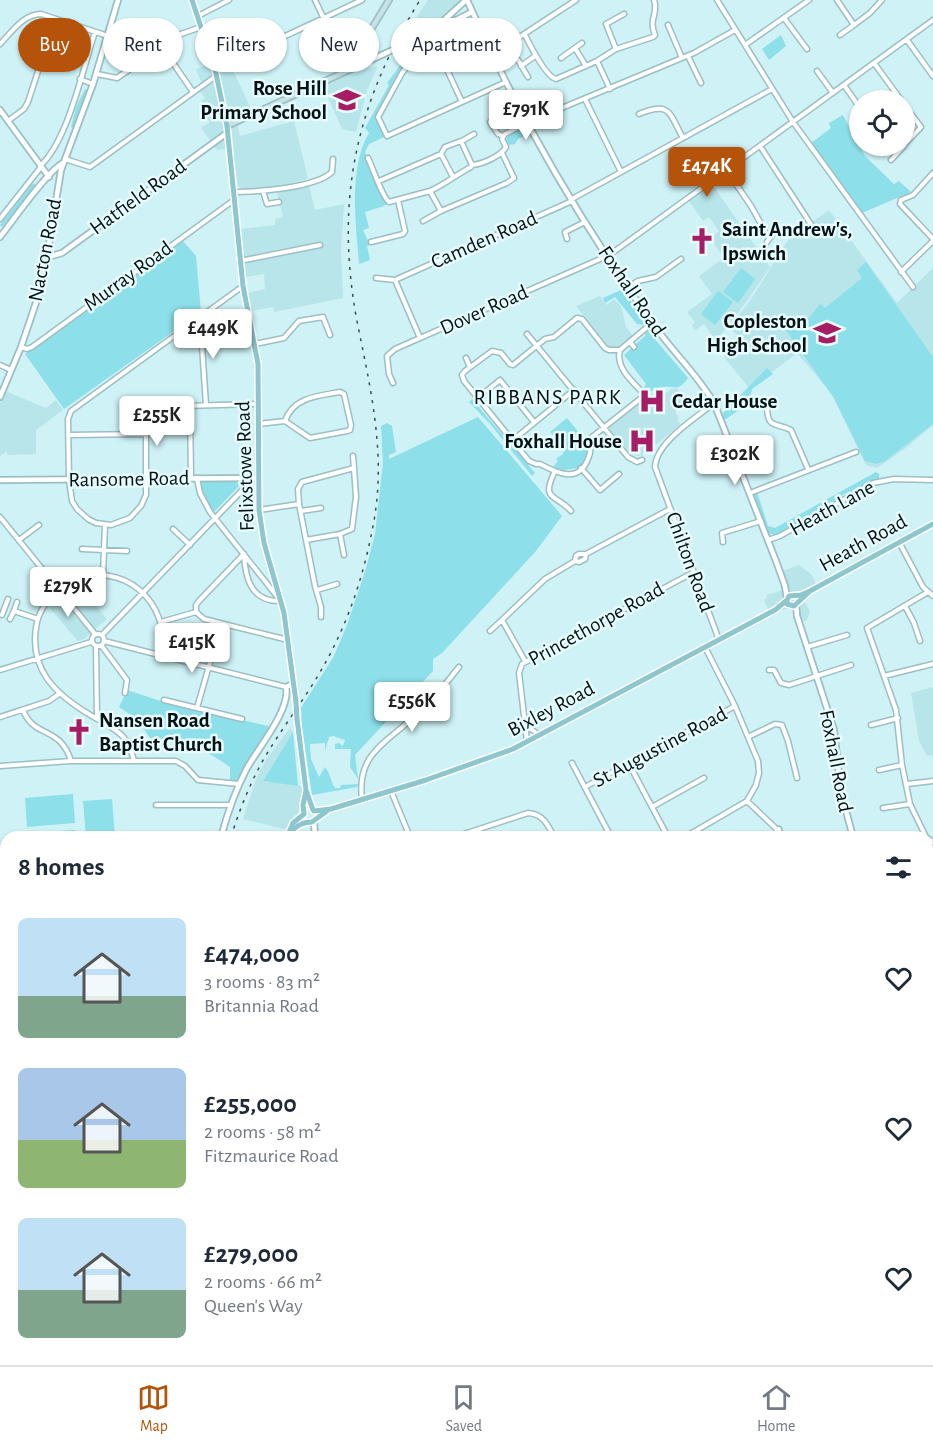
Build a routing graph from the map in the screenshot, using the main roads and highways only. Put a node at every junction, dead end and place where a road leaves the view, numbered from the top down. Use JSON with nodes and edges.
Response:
{"nodes":[{"id":1,"x":192,"y":0,"type":"edge"},
{"id":2,"x":389,"y":0,"type":"edge"},
{"id":3,"x":227,"y":126,"type":"junction"},
{"id":4,"x":933,"y":524,"type":"edge"},
{"id":5,"x":792,"y":601,"type":"joint"},
{"id":6,"x":306,"y":790,"type":"junction"},
{"id":7,"x":331,"y":809,"type":"junction"},
{"id":8,"x":314,"y":810,"type":"junction"},
{"id":9,"x":304,"y":813,"type":"junction"},
{"id":10,"x":311,"y":820,"type":"junction"},
{"id":11,"x":290,"y":831,"type":"edge"},
{"id":12,"x":294,"y":831,"type":"edge"}],
"edges":[{"from":1,"to":3,"type":"main road","name":"Felixstowe Road"},
{"from":2,"to":3,"type":"main road"},
{"from":3,"to":6,"type":"main road","name":"Felixstowe Road","bridge":true},
{"from":4,"to":5,"type":"main road","name":"Heath Road"},
{"from":5,"to":7,"type":"main road","name":"Bixley Road"},
{"from":6,"to":8,"type":"main road","name":"Felixstowe Road"},
{"from":6,"to":9,"type":"main road","name":"Felixstowe Road"},
{"from":7,"to":8,"type":"main road","name":"Bixley Road"},
{"from":7,"to":10,"type":"main road","name":"Bixley Road"},
{"from":8,"to":9,"type":"main road","name":"Bixley Road"},
{"from":8,"to":10,"type":"main road","name":"Felixstowe Road"},
{"from":9,"to":10,"type":"main road"},
{"from":9,"to":11,"type":"main road"},
{"from":10,"to":12,"type":"main road"}]}
